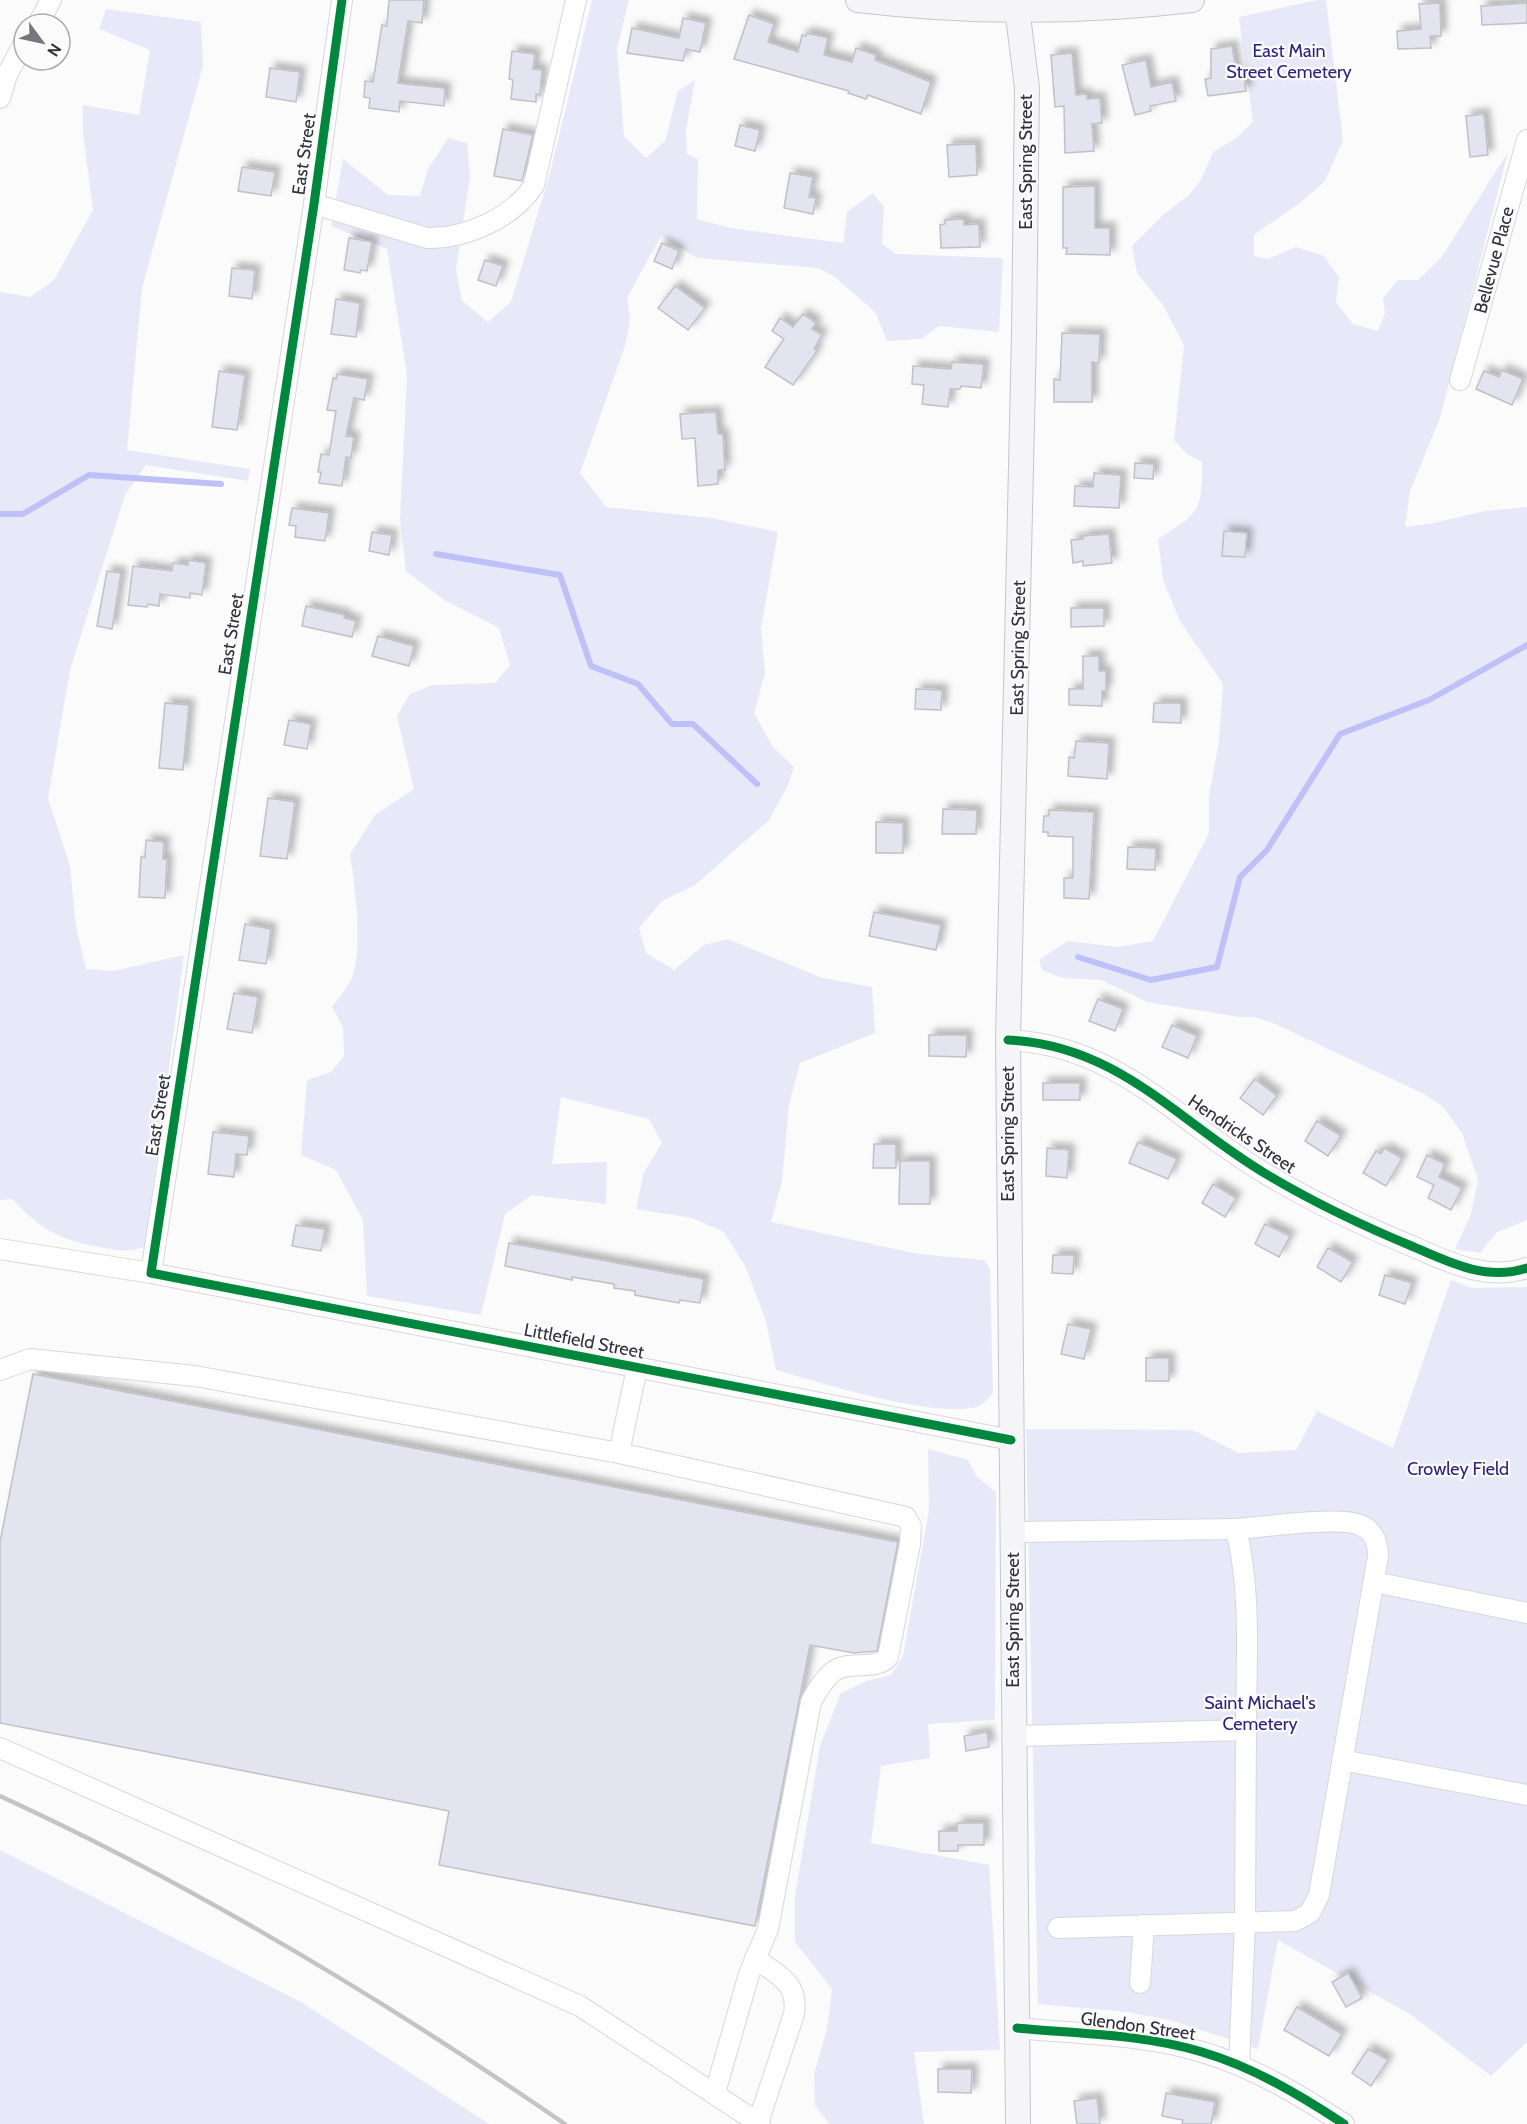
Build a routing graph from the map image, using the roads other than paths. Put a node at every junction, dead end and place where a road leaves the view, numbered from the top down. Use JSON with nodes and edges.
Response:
{"nodes":[{"id":1,"x":342,"y":0,"type":"edge"},
{"id":2,"x":576,"y":0,"type":"edge"},
{"id":3,"x":858,"y":0,"type":"edge"},
{"id":4,"x":1192,"y":0,"type":"edge"},
{"id":5,"x":1017,"y":5,"type":"edge"},
{"id":6,"x":12,"y":67,"type":"edge"},
{"id":7,"x":1,"y":89,"type":"edge"},
{"id":8,"x":1527,"y":140,"type":"edge"},
{"id":9,"x":314,"y":204,"type":"junction"},
{"id":10,"x":1460,"y":380,"type":"dead end"},
{"id":11,"x":1008,"y":1040,"type":"junction"},
{"id":12,"x":0,"y":1249,"type":"edge"},
{"id":13,"x":1527,"y":1268,"type":"edge"},
{"id":14,"x":151,"y":1273,"type":"junction"},
{"id":15,"x":637,"y":1368,"type":"junction"},
{"id":16,"x":0,"y":1370,"type":"edge"},
{"id":17,"x":1011,"y":1440,"type":"junction"},
{"id":18,"x":618,"y":1453,"type":"junction"},
{"id":19,"x":1236,"y":1529,"type":"junction"},
{"id":20,"x":1012,"y":1532,"type":"junction"},
{"id":21,"x":1374,"y":1582,"type":"junction"},
{"id":22,"x":1527,"y":1612,"type":"edge"},
{"id":23,"x":1246,"y":1730,"type":"junction"},
{"id":24,"x":1013,"y":1736,"type":"junction"},
{"id":25,"x":0,"y":1748,"type":"edge"},
{"id":26,"x":1342,"y":1760,"type":"junction"},
{"id":27,"x":1527,"y":1795,"type":"edge"},
{"id":28,"x":1245,"y":1923,"type":"junction"},
{"id":29,"x":1144,"y":1925,"type":"junction"},
{"id":30,"x":1058,"y":1928,"type":"dead end"},
{"id":31,"x":755,"y":1958,"type":"junction"},
{"id":32,"x":1140,"y":1983,"type":"dead end"},
{"id":33,"x":1017,"y":2028,"type":"junction"},
{"id":34,"x":1239,"y":2065,"type":"junction"},
{"id":35,"x":715,"y":2093,"type":"junction"},
{"id":36,"x":759,"y":2123,"type":"edge"},
{"id":37,"x":1018,"y":2124,"type":"edge"},
{"id":38,"x":1344,"y":2124,"type":"edge"}],
"edges":[{"from":1,"to":9,"type":"street","name":"East Street"},
{"from":2,"to":9,"type":"street"},
{"from":3,"to":5,"type":"main road"},
{"from":4,"to":5,"type":"main road"},
{"from":5,"to":11,"type":"main road","name":"East Spring Street"},
{"from":6,"to":7,"type":"street"},
{"from":8,"to":10,"type":"street","name":"Bellevue Place"},
{"from":9,"to":14,"type":"street","name":"East Street"},
{"from":11,"to":13,"type":"street","name":"Hendricks Street"},
{"from":11,"to":17,"type":"main road","name":"East Spring Street"},
{"from":12,"to":14,"type":"street","name":"Littlefield Street"},
{"from":14,"to":15,"type":"street","name":"Littlefield Street"},
{"from":15,"to":17,"type":"street","name":"Littlefield Street"},
{"from":15,"to":18,"type":"street"},
{"from":16,"to":18,"type":"street"},
{"from":17,"to":20,"type":"main road","name":"East Spring Street"},
{"from":18,"to":31,"type":"street"},
{"from":19,"to":20,"type":"street"},
{"from":19,"to":21,"type":"street"},
{"from":19,"to":23,"type":"street"},
{"from":20,"to":24,"type":"main road","name":"East Spring Street"},
{"from":21,"to":22,"type":"street"},
{"from":21,"to":26,"type":"street"},
{"from":23,"to":24,"type":"street"},
{"from":23,"to":28,"type":"street"},
{"from":24,"to":33,"type":"main road","name":"East Spring Street"},
{"from":25,"to":35,"type":"street"},
{"from":26,"to":27,"type":"street"},
{"from":26,"to":28,"type":"street"},
{"from":28,"to":29,"type":"street"},
{"from":28,"to":34,"type":"street"},
{"from":29,"to":30,"type":"street"},
{"from":29,"to":32,"type":"street"},
{"from":31,"to":35,"type":"street"},
{"from":31,"to":36,"type":"street"},
{"from":33,"to":34,"type":"street","name":"Glendon Street"},
{"from":33,"to":37,"type":"main road","name":"East Spring Street"},
{"from":34,"to":38,"type":"street","name":"Glendon Street"},
{"from":35,"to":36,"type":"street"}]}
